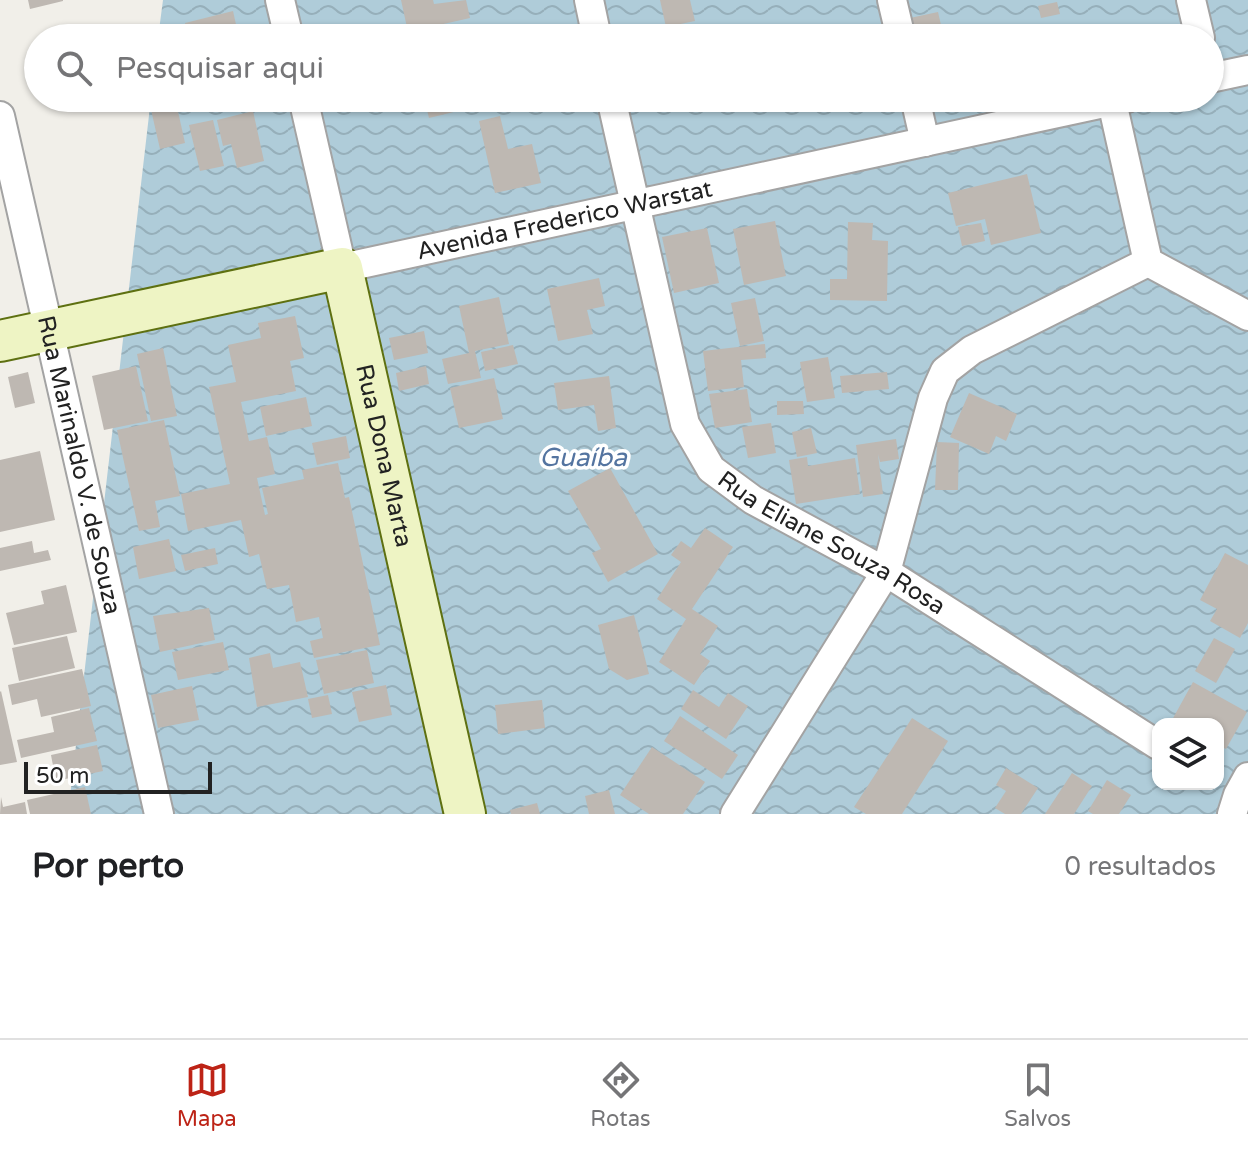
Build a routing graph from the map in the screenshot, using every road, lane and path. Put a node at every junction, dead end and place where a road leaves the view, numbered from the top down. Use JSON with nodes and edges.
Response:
{"nodes":[{"id":1,"x":280,"y":0,"type":"edge"},
{"id":2,"x":589,"y":0,"type":"edge"},
{"id":3,"x":892,"y":0,"type":"edge"},
{"id":4,"x":1191,"y":0,"type":"edge"},
{"id":5,"x":286,"y":24,"type":"edge"},
{"id":6,"x":594,"y":24,"type":"edge"},
{"id":7,"x":898,"y":24,"type":"edge"},
{"id":8,"x":1197,"y":24,"type":"edge"},
{"id":9,"x":1248,"y":70,"type":"edge"},
{"id":10,"x":1224,"y":75,"type":"edge"},
{"id":11,"x":306,"y":112,"type":"edge"},
{"id":12,"x":614,"y":112,"type":"edge"},
{"id":13,"x":918,"y":112,"type":"edge"},
{"id":14,"x":1064,"y":112,"type":"edge"},
{"id":15,"x":1122,"y":112,"type":"edge"},
{"id":16,"x":0,"y":116,"type":"edge"},
{"id":17,"x":925,"y":142,"type":"junction"},
{"id":18,"x":636,"y":205,"type":"junction"},
{"id":19,"x":1148,"y":262,"type":"junction"},
{"id":20,"x":342,"y":268,"type":"junction"},
{"id":21,"x":1248,"y":316,"type":"edge"},
{"id":22,"x":50,"y":331,"type":"junction"},
{"id":23,"x":0,"y":341,"type":"edge"},
{"id":24,"x":886,"y":572,"type":"junction"},
{"id":25,"x":1152,"y":741,"type":"edge"},
{"id":26,"x":159,"y":814,"type":"edge"},
{"id":27,"x":465,"y":814,"type":"edge"},
{"id":28,"x":735,"y":814,"type":"edge"}],
"edges":[{"from":1,"to":5,"type":"street"},
{"from":2,"to":6,"type":"street"},
{"from":3,"to":7,"type":"street"},
{"from":4,"to":8,"type":"street"},
{"from":9,"to":10,"type":"street"},
{"from":11,"to":20,"type":"street","name":"Rua Dona Marta"},
{"from":12,"to":18,"type":"street","name":"Rua Eliane Souza Rosa"},
{"from":13,"to":17,"type":"street"},
{"from":14,"to":17,"type":"street","name":"Avenida Frederico Warstat"},
{"from":15,"to":19,"type":"street"},
{"from":16,"to":22,"type":"street","name":"Rua Marinaldo V. de Souza"},
{"from":17,"to":18,"type":"street","name":"Avenida Frederico Warstat"},
{"from":18,"to":20,"type":"street","name":"Avenida Frederico Warstat"},
{"from":18,"to":24,"type":"street","name":"Rua Eliane Souza Rosa"},
{"from":19,"to":21,"type":"street"},
{"from":19,"to":24,"type":"street"},
{"from":20,"to":22,"type":"street","name":"Avenida Frederico Warstat"},
{"from":20,"to":27,"type":"street","name":"Rua Dona Marta"},
{"from":22,"to":23,"type":"street","name":"Avenida Frederico Warstat"},
{"from":22,"to":26,"type":"street","name":"Rua Marinaldo V. de Souza"},
{"from":24,"to":25,"type":"street","name":"Rua Eliane Souza Rosa"},
{"from":24,"to":28,"type":"street"}]}
